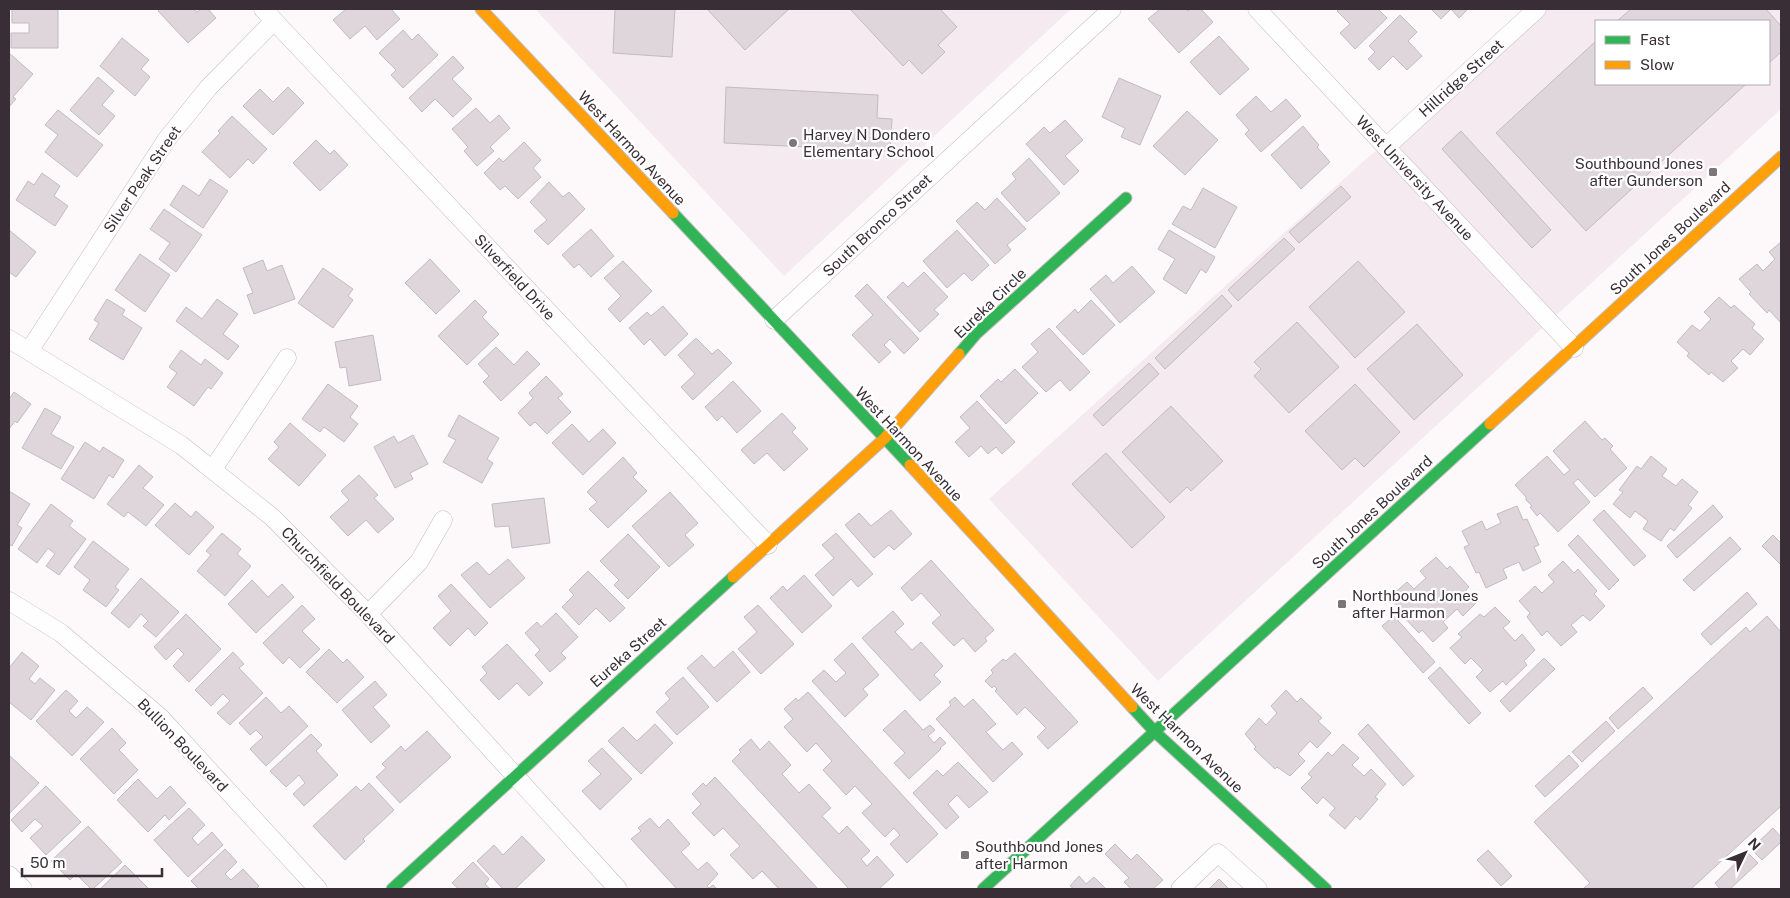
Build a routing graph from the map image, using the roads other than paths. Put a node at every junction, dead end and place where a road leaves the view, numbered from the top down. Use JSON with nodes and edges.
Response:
{"nodes":[{"id":1,"x":480,"y":9,"type":"edge"},
{"id":2,"x":1112,"y":9,"type":"edge"},
{"id":3,"x":1257,"y":9,"type":"edge"},
{"id":4,"x":1537,"y":9,"type":"edge"},
{"id":5,"x":268,"y":15,"type":"edge"},
{"id":6,"x":1386,"y":147,"type":"junction"},
{"id":7,"x":1781,"y":157,"type":"edge"},
{"id":8,"x":1126,"y":198,"type":"dead end"},
{"id":9,"x":774,"y":320,"type":"junction"},
{"id":10,"x":9,"y":339,"type":"edge"},
{"id":11,"x":1574,"y":348,"type":"junction"},
{"id":12,"x":29,"y":351,"type":"junction"},
{"id":13,"x":287,"y":358,"type":"dead end"},
{"id":14,"x":885,"y":438,"type":"junction"},
{"id":15,"x":213,"y":469,"type":"junction"},
{"id":16,"x":443,"y":520,"type":"dead end"},
{"id":17,"x":768,"y":545,"type":"junction"},
{"id":18,"x":9,"y":601,"type":"edge"},
{"id":19,"x":368,"y":614,"type":"junction"},
{"id":20,"x":1155,"y":732,"type":"junction"},
{"id":21,"x":514,"y":776,"type":"junction"},
{"id":22,"x":9,"y":875,"type":"edge"},
{"id":23,"x":23,"y":889,"type":"edge"},
{"id":24,"x":318,"y":889,"type":"edge"},
{"id":25,"x":392,"y":889,"type":"edge"},
{"id":26,"x":618,"y":889,"type":"edge"},
{"id":27,"x":983,"y":889,"type":"edge"},
{"id":28,"x":1180,"y":889,"type":"edge"},
{"id":29,"x":1258,"y":889,"type":"edge"},
{"id":30,"x":1326,"y":889,"type":"edge"}],
"edges":[{"from":1,"to":9,"type":"main road","name":"West Harmon Avenue"},
{"from":2,"to":9,"type":"street","name":"South Bronco Street"},
{"from":3,"to":6,"type":"street","name":"West University Avenue"},
{"from":4,"to":6,"type":"street","name":"Hillridge Street"},
{"from":5,"to":12,"type":"street","name":"Silver Peak Street"},
{"from":5,"to":17,"type":"street","name":"Silverfield Drive"},
{"from":6,"to":11,"type":"street","name":"West University Avenue"},
{"from":7,"to":11,"type":"main road","name":"South Jones Boulevard"},
{"from":8,"to":14,"type":"main road","name":"Eureka Circle"},
{"from":9,"to":14,"type":"main road","name":"West Harmon Avenue"},
{"from":10,"to":12,"type":"street","name":"Churchfield Boulevard"},
{"from":11,"to":20,"type":"main road","name":"South Jones Boulevard"},
{"from":12,"to":15,"type":"street","name":"Churchfield Boulevard"},
{"from":13,"to":15,"type":"street"},
{"from":14,"to":17,"type":"main road","name":"Eureka Street"},
{"from":14,"to":20,"type":"main road","name":"West Harmon Avenue"},
{"from":15,"to":19,"type":"street","name":"Churchfield Boulevard"},
{"from":16,"to":19,"type":"street"},
{"from":17,"to":21,"type":"main road","name":"Eureka Street"},
{"from":18,"to":24,"type":"street","name":"Bullion Boulevard"},
{"from":19,"to":21,"type":"street","name":"Churchfield Boulevard"},
{"from":20,"to":27,"type":"main road","name":"South Jones Boulevard"},
{"from":20,"to":30,"type":"main road","name":"West Harmon Avenue"},
{"from":21,"to":25,"type":"main road","name":"Eureka Street"},
{"from":21,"to":26,"type":"street","name":"Churchfield Boulevard"},
{"from":22,"to":23,"type":"street"},
{"from":28,"to":29,"type":"street"}]}
